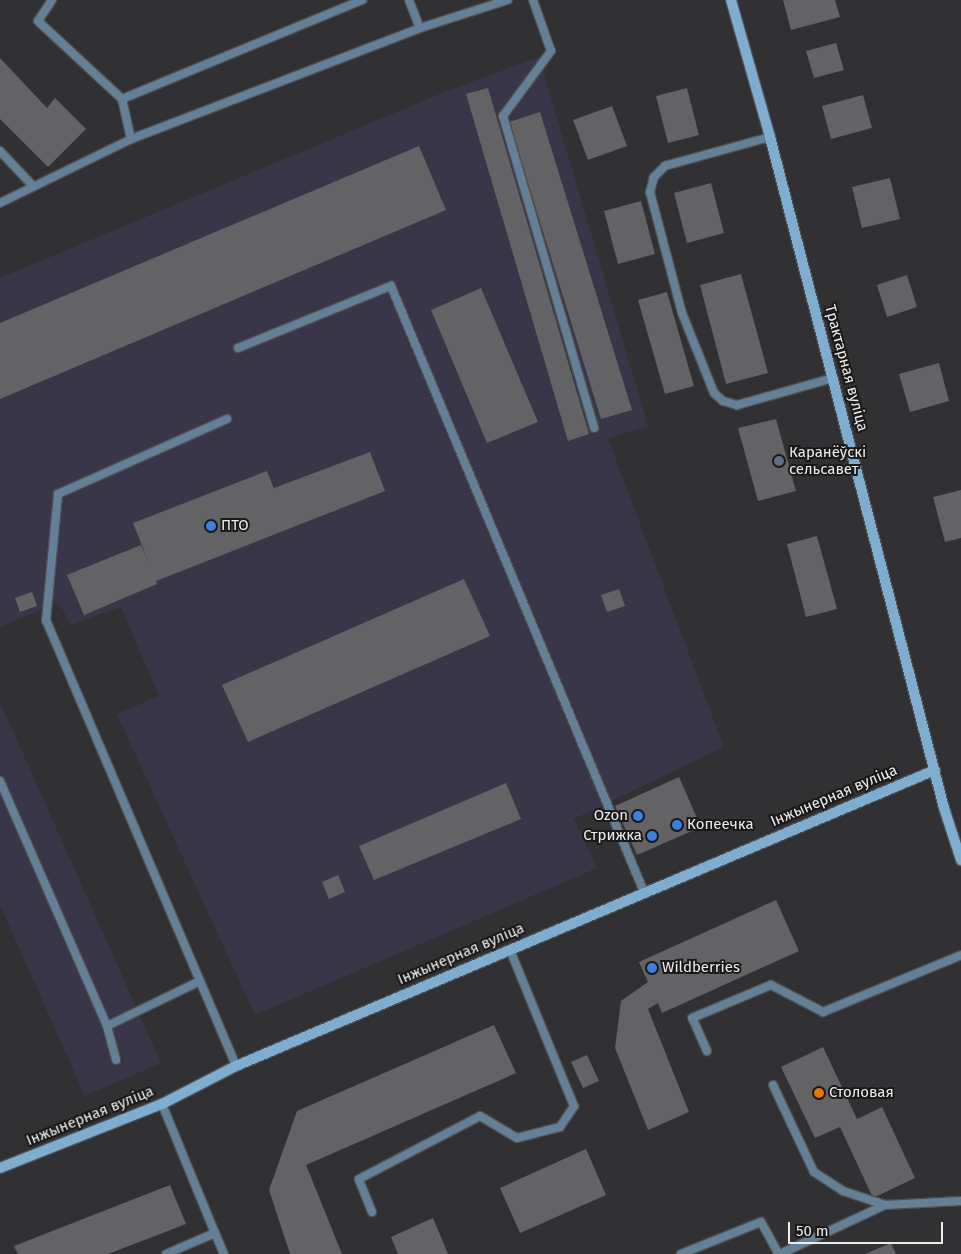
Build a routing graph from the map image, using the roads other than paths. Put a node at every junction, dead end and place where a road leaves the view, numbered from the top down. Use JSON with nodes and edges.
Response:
{"nodes":[{"id":1,"x":52,"y":0,"type":"edge"},
{"id":2,"x":362,"y":0,"type":"edge"},
{"id":3,"x":409,"y":0,"type":"edge"},
{"id":4,"x":508,"y":0,"type":"edge"},
{"id":5,"x":532,"y":0,"type":"edge"},
{"id":6,"x":731,"y":0,"type":"edge"},
{"id":7,"x":420,"y":28,"type":"junction"},
{"id":8,"x":122,"y":99,"type":"junction"},
{"id":9,"x":770,"y":137,"type":"junction"},
{"id":10,"x":131,"y":139,"type":"junction"},
{"id":11,"x":0,"y":151,"type":"edge"},
{"id":12,"x":33,"y":186,"type":"junction"},
{"id":13,"x":0,"y":203,"type":"edge"},
{"id":14,"x":238,"y":348,"type":"dead end"},
{"id":15,"x":833,"y":378,"type":"junction"},
{"id":16,"x":227,"y":419,"type":"dead end"},
{"id":17,"x":594,"y":428,"type":"dead end"},
{"id":18,"x":935,"y":770,"type":"junction"},
{"id":19,"x":0,"y":781,"type":"edge"},
{"id":20,"x":961,"y":860,"type":"edge"},
{"id":21,"x":644,"y":892,"type":"junction"},
{"id":22,"x":510,"y":950,"type":"junction"},
{"id":23,"x":961,"y":955,"type":"edge"},
{"id":24,"x":200,"y":981,"type":"junction"},
{"id":25,"x":107,"y":1026,"type":"junction"},
{"id":26,"x":707,"y":1050,"type":"dead end"},
{"id":27,"x":116,"y":1060,"type":"dead end"},
{"id":28,"x":236,"y":1066,"type":"junction"},
{"id":29,"x":773,"y":1085,"type":"dead end"},
{"id":30,"x":162,"y":1104,"type":"junction"},
{"id":31,"x":0,"y":1168,"type":"edge"},
{"id":32,"x":961,"y":1201,"type":"edge"},
{"id":33,"x":885,"y":1205,"type":"junction"},
{"id":34,"x":372,"y":1212,"type":"dead end"},
{"id":35,"x":215,"y":1233,"type":"junction"},
{"id":36,"x":166,"y":1254,"type":"edge"},
{"id":37,"x":224,"y":1254,"type":"edge"},
{"id":38,"x":681,"y":1254,"type":"edge"},
{"id":39,"x":779,"y":1254,"type":"edge"}],
"edges":[{"from":1,"to":8,"type":"lane"},
{"from":2,"to":8,"type":"lane"},
{"from":3,"to":7,"type":"lane"},
{"from":4,"to":7,"type":"lane"},
{"from":5,"to":17,"type":"lane"},
{"from":6,"to":9,"type":"street","name":"Трактарная вуліца"},
{"from":7,"to":10,"type":"lane"},
{"from":8,"to":10,"type":"lane"},
{"from":9,"to":15,"type":"street","name":"Трактарная вуліца"},
{"from":9,"to":15,"type":"lane"},
{"from":10,"to":12,"type":"lane"},
{"from":11,"to":12,"type":"lane"},
{"from":12,"to":13,"type":"lane"},
{"from":14,"to":21,"type":"lane"},
{"from":15,"to":18,"type":"street","name":"Трактарная вуліца"},
{"from":16,"to":24,"type":"lane"},
{"from":18,"to":20,"type":"street","name":"Трактарная вуліца"},
{"from":18,"to":21,"type":"street","name":"Інжынерная вуліца"},
{"from":19,"to":25,"type":"lane"},
{"from":21,"to":22,"type":"street","name":"Інжынерная вуліца"},
{"from":22,"to":28,"type":"street","name":"Інжынерная вуліца"},
{"from":22,"to":34,"type":"lane"},
{"from":23,"to":26,"type":"lane"},
{"from":24,"to":25,"type":"lane"},
{"from":24,"to":28,"type":"lane"},
{"from":25,"to":27,"type":"lane"},
{"from":28,"to":30,"type":"street","name":"Інжынерная вуліца"},
{"from":29,"to":33,"type":"lane"},
{"from":30,"to":31,"type":"street","name":"Інжынерная вуліца"},
{"from":30,"to":35,"type":"lane"},
{"from":32,"to":33,"type":"lane"},
{"from":33,"to":39,"type":"lane"},
{"from":35,"to":36,"type":"lane"},
{"from":35,"to":37,"type":"lane"},
{"from":38,"to":39,"type":"lane"}]}
